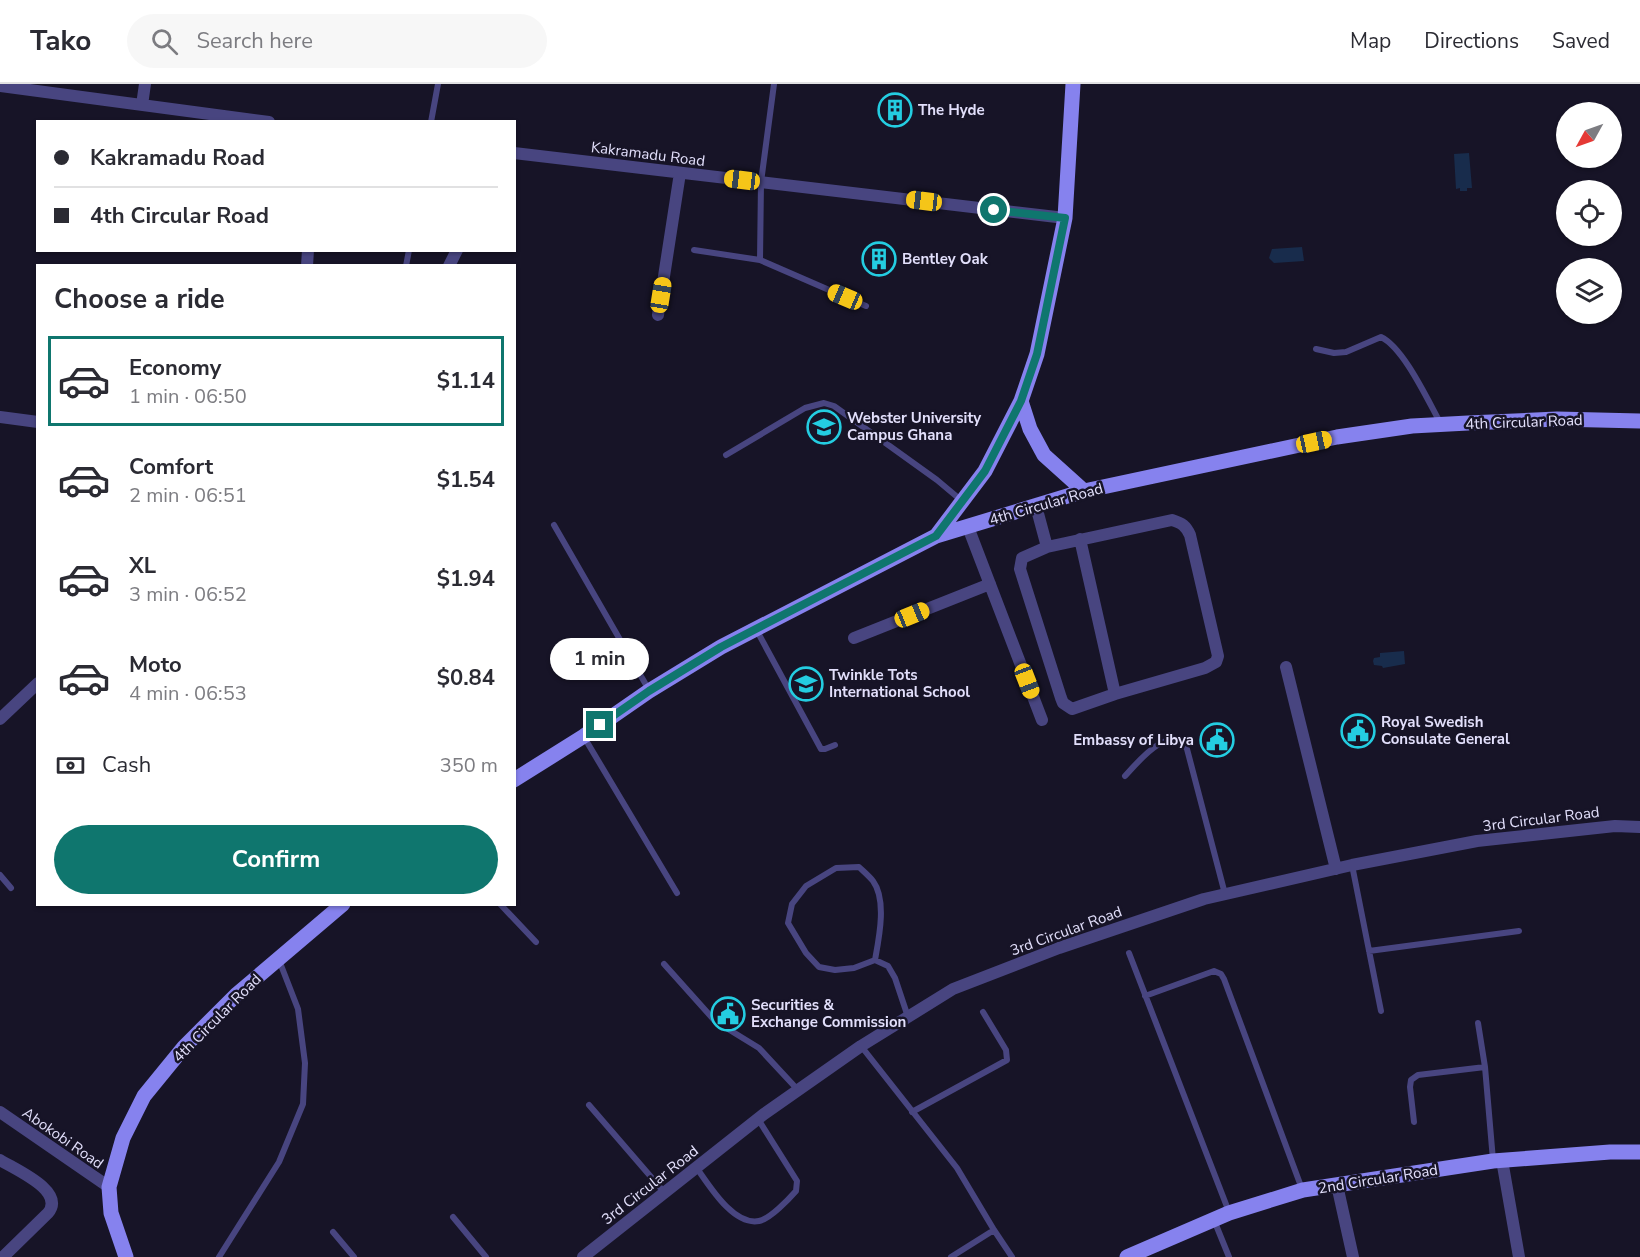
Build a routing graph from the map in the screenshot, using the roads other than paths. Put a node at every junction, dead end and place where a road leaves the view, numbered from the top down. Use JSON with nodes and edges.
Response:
{"nodes":[{"id":1,"x":145,"y":84,"type":"edge"},
{"id":2,"x":438,"y":84,"type":"edge"},
{"id":3,"x":774,"y":84,"type":"edge"},
{"id":4,"x":1073,"y":84,"type":"edge"},
{"id":5,"x":0,"y":86,"type":"edge"},
{"id":6,"x":142,"y":105,"type":"junction"},
{"id":7,"x":254,"y":120,"type":"edge"},
{"id":8,"x":431,"y":120,"type":"edge"},
{"id":9,"x":516,"y":153,"type":"edge"},
{"id":10,"x":680,"y":172,"type":"junction"},
{"id":11,"x":761,"y":182,"type":"junction"},
{"id":12,"x":1065,"y":218,"type":"junction"},
{"id":13,"x":694,"y":250,"type":"dead end"},
{"id":14,"x":760,"y":260,"type":"junction"},
{"id":15,"x":866,"y":306,"type":"dead end"},
{"id":16,"x":658,"y":315,"type":"dead end"},
{"id":17,"x":1316,"y":349,"type":"dead end"},
{"id":18,"x":1021,"y":401,"type":"junction"},
{"id":19,"x":0,"y":417,"type":"edge"},
{"id":20,"x":1640,"y":421,"type":"edge"},
{"id":21,"x":36,"y":423,"type":"edge"},
{"id":22,"x":1442,"y":424,"type":"junction"},
{"id":23,"x":726,"y":455,"type":"dead end"},
{"id":24,"x":1084,"y":491,"type":"junction"},
{"id":25,"x":963,"y":501,"type":"junction"},
{"id":26,"x":1036,"y":506,"type":"junction"},
{"id":27,"x":554,"y":525,"type":"dead end"},
{"id":28,"x":968,"y":527,"type":"junction"},
{"id":29,"x":936,"y":536,"type":"junction"},
{"id":30,"x":1080,"y":539,"type":"junction"},
{"id":31,"x":1047,"y":546,"type":"junction"},
{"id":32,"x":990,"y":584,"type":"junction"},
{"id":33,"x":756,"y":628,"type":"junction"},
{"id":34,"x":854,"y":638,"type":"dead end"},
{"id":35,"x":1286,"y":667,"type":"dead end"},
{"id":36,"x":36,"y":685,"type":"edge"},
{"id":37,"x":649,"y":691,"type":"junction"},
{"id":38,"x":1115,"y":694,"type":"junction"},
{"id":39,"x":0,"y":719,"type":"edge"},
{"id":40,"x":1042,"y":720,"type":"dead end"},
{"id":41,"x":584,"y":736,"type":"junction"},
{"id":42,"x":834,"y":745,"type":"dead end"},
{"id":43,"x":1125,"y":776,"type":"dead end"},
{"id":44,"x":516,"y":779,"type":"edge"},
{"id":45,"x":1640,"y":827,"type":"edge"},
{"id":46,"x":1352,"y":865,"type":"junction"},
{"id":47,"x":1336,"y":869,"type":"junction"},
{"id":48,"x":0,"y":875,"type":"edge"},
{"id":49,"x":11,"y":888,"type":"dead end"},
{"id":50,"x":677,"y":892,"type":"dead end"},
{"id":51,"x":1225,"y":895,"type":"junction"},
{"id":52,"x":337,"y":906,"type":"edge"},
{"id":53,"x":502,"y":906,"type":"edge"},
{"id":54,"x":1519,"y":931,"type":"dead end"},
{"id":55,"x":536,"y":942,"type":"dead end"},
{"id":56,"x":1369,"y":951,"type":"junction"},
{"id":57,"x":1129,"y":953,"type":"dead end"},
{"id":58,"x":279,"y":958,"type":"junction"},
{"id":59,"x":875,"y":960,"type":"junction"},
{"id":60,"x":664,"y":964,"type":"dead end"},
{"id":61,"x":1145,"y":996,"type":"junction"},
{"id":62,"x":1381,"y":1011,"type":"dead end"},
{"id":63,"x":983,"y":1012,"type":"dead end"},
{"id":64,"x":908,"y":1017,"type":"junction"},
{"id":65,"x":1478,"y":1023,"type":"dead end"},
{"id":66,"x":861,"y":1046,"type":"junction"},
{"id":67,"x":1485,"y":1067,"type":"junction"},
{"id":68,"x":798,"y":1090,"type":"junction"},
{"id":69,"x":589,"y":1105,"type":"dead end"},
{"id":70,"x":0,"y":1112,"type":"edge"},
{"id":71,"x":912,"y":1112,"type":"junction"},
{"id":72,"x":758,"y":1119,"type":"junction"},
{"id":73,"x":1414,"y":1122,"type":"dead end"},
{"id":74,"x":1640,"y":1152,"type":"edge"},
{"id":75,"x":0,"y":1160,"type":"edge"},
{"id":76,"x":1497,"y":1161,"type":"junction"},
{"id":77,"x":696,"y":1167,"type":"junction"},
{"id":78,"x":1337,"y":1185,"type":"junction"},
{"id":79,"x":109,"y":1188,"type":"junction"},
{"id":80,"x":1303,"y":1190,"type":"junction"},
{"id":81,"x":664,"y":1192,"type":"junction"},
{"id":82,"x":1229,"y":1213,"type":"junction"},
{"id":83,"x":453,"y":1217,"type":"dead end"},
{"id":84,"x":1213,"y":1219,"type":"junction"},
{"id":85,"x":994,"y":1230,"type":"junction"},
{"id":86,"x":333,"y":1232,"type":"dead end"},
{"id":87,"x":3,"y":1257,"type":"edge"},
{"id":88,"x":126,"y":1257,"type":"edge"},
{"id":89,"x":219,"y":1257,"type":"edge"},
{"id":90,"x":354,"y":1257,"type":"edge"},
{"id":91,"x":486,"y":1257,"type":"edge"},
{"id":92,"x":583,"y":1257,"type":"edge"},
{"id":93,"x":951,"y":1257,"type":"edge"},
{"id":94,"x":1012,"y":1257,"type":"edge"},
{"id":95,"x":1127,"y":1257,"type":"edge"},
{"id":96,"x":1229,"y":1257,"type":"edge"},
{"id":97,"x":1353,"y":1257,"type":"edge"},
{"id":98,"x":1519,"y":1257,"type":"edge"}],
"edges":[{"from":1,"to":6,"type":"street"},
{"from":2,"to":8,"type":"lane"},
{"from":3,"to":11,"type":"lane"},
{"from":4,"to":12,"type":"street"},
{"from":5,"to":6,"type":"street"},
{"from":6,"to":7,"type":"street"},
{"from":9,"to":10,"type":"street","name":"Kakramadu Road"},
{"from":10,"to":11,"type":"street","name":"Kakramadu Road"},
{"from":10,"to":16,"type":"street"},
{"from":11,"to":12,"type":"street","name":"Kakramadu Road"},
{"from":11,"to":14,"type":"lane"},
{"from":12,"to":18,"type":"street"},
{"from":13,"to":14,"type":"lane"},
{"from":14,"to":15,"type":"lane"},
{"from":17,"to":22,"type":"lane"},
{"from":18,"to":24,"type":"street"},
{"from":18,"to":25,"type":"street"},
{"from":19,"to":21,"type":"street"},
{"from":20,"to":22,"type":"street","name":"4th Circular Road"},
{"from":22,"to":24,"type":"street","name":"4th Circular Road"},
{"from":23,"to":25,"type":"lane"},
{"from":24,"to":26,"type":"street","name":"4th Circular Road"},
{"from":25,"to":29,"type":"street"},
{"from":26,"to":28,"type":"street","name":"4th Circular Road"},
{"from":26,"to":31,"type":"street"},
{"from":27,"to":37,"type":"lane"},
{"from":28,"to":29,"type":"street","name":"4th Circular Road"},
{"from":28,"to":32,"type":"street"},
{"from":29,"to":33,"type":"street","name":"4th Circular Road"},
{"from":30,"to":31,"type":"street"},
{"from":30,"to":38,"type":"street"},
{"from":30,"to":38,"type":"street"},
{"from":31,"to":38,"type":"street"},
{"from":32,"to":34,"type":"street"},
{"from":32,"to":40,"type":"street"},
{"from":33,"to":37,"type":"street","name":"4th Circular Road"},
{"from":33,"to":42,"type":"lane"},
{"from":35,"to":47,"type":"street"},
{"from":36,"to":39,"type":"street"},
{"from":37,"to":41,"type":"street","name":"4th Circular Road"},
{"from":41,"to":44,"type":"street","name":"4th Circular Road"},
{"from":41,"to":50,"type":"lane"},
{"from":43,"to":51,"type":"lane"},
{"from":45,"to":46,"type":"street","name":"3rd Circular Road"},
{"from":46,"to":47,"type":"street","name":"3rd Circular Road"},
{"from":46,"to":56,"type":"lane"},
{"from":47,"to":51,"type":"street","name":"3rd Circular Road"},
{"from":48,"to":49,"type":"lane"},
{"from":51,"to":64,"type":"street","name":"3rd Circular Road"},
{"from":52,"to":58,"type":"street","name":"4th Circular Road"},
{"from":53,"to":55,"type":"lane"},
{"from":54,"to":56,"type":"lane"},
{"from":56,"to":62,"type":"lane"},
{"from":57,"to":61,"type":"lane"},
{"from":58,"to":79,"type":"street","name":"4th Circular Road"},
{"from":58,"to":89,"type":"lane"},
{"from":59,"to":59,"type":"lane"},
{"from":59,"to":64,"type":"lane"},
{"from":60,"to":68,"type":"lane"},
{"from":61,"to":80,"type":"lane"},
{"from":61,"to":82,"type":"lane"},
{"from":63,"to":71,"type":"lane"},
{"from":64,"to":66,"type":"street","name":"3rd Circular Road"},
{"from":65,"to":67,"type":"lane"},
{"from":66,"to":68,"type":"street","name":"3rd Circular Road"},
{"from":66,"to":71,"type":"lane"},
{"from":67,"to":73,"type":"lane"},
{"from":67,"to":76,"type":"lane"},
{"from":68,"to":72,"type":"street","name":"3rd Circular Road"},
{"from":69,"to":81,"type":"lane"},
{"from":70,"to":79,"type":"street","name":"Abokobi Road"},
{"from":71,"to":85,"type":"lane"},
{"from":72,"to":77,"type":"street","name":"3rd Circular Road"},
{"from":72,"to":77,"type":"lane"},
{"from":74,"to":76,"type":"street","name":"2nd Circular Road"},
{"from":75,"to":87,"type":"street"},
{"from":76,"to":78,"type":"street","name":"2nd Circular Road"},
{"from":76,"to":98,"type":"street"},
{"from":77,"to":81,"type":"street","name":"3rd Circular Road"},
{"from":78,"to":80,"type":"street","name":"2nd Circular Road"},
{"from":78,"to":97,"type":"street"},
{"from":79,"to":88,"type":"street","name":"4th Circular Road"},
{"from":80,"to":82,"type":"street","name":"2nd Circular Road"},
{"from":81,"to":92,"type":"street","name":"3rd Circular Road"},
{"from":82,"to":84,"type":"street","name":"2nd Circular Road"},
{"from":83,"to":91,"type":"lane"},
{"from":84,"to":95,"type":"street","name":"2nd Circular Road"},
{"from":84,"to":96,"type":"lane"},
{"from":85,"to":93,"type":"lane"},
{"from":85,"to":94,"type":"lane"},
{"from":86,"to":90,"type":"lane"}]}
